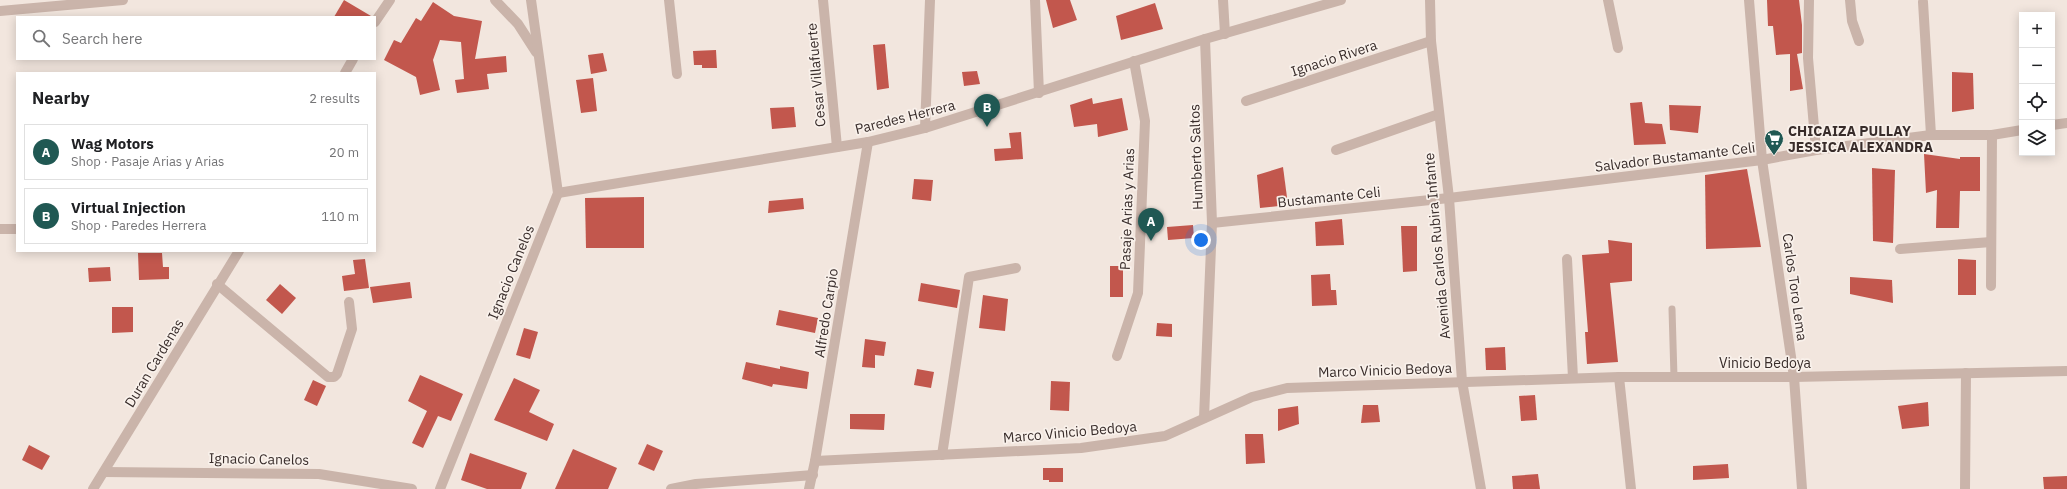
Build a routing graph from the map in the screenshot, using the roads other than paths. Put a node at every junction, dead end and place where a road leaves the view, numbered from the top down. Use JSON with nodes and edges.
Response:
{"nodes":[{"id":1,"x":122,"y":0,"type":"edge"},
{"id":2,"x":390,"y":0,"type":"edge"},
{"id":3,"x":495,"y":0,"type":"edge"},
{"id":4,"x":531,"y":0,"type":"edge"},
{"id":5,"x":669,"y":0,"type":"edge"},
{"id":6,"x":823,"y":0,"type":"edge"},
{"id":7,"x":930,"y":0,"type":"edge"},
{"id":8,"x":1035,"y":0,"type":"edge"},
{"id":9,"x":1223,"y":0,"type":"edge"},
{"id":10,"x":1342,"y":0,"type":"edge"},
{"id":11,"x":1430,"y":0,"type":"edge"},
{"id":12,"x":1608,"y":0,"type":"edge"},
{"id":13,"x":1750,"y":0,"type":"edge"},
{"id":14,"x":1809,"y":0,"type":"edge"},
{"id":15,"x":1850,"y":0,"type":"edge"},
{"id":16,"x":1923,"y":2,"type":"dead end"},
{"id":17,"x":0,"y":11,"type":"edge"},
{"id":18,"x":376,"y":21,"type":"edge"},
{"id":19,"x":1225,"y":34,"type":"junction"},
{"id":20,"x":1205,"y":39,"type":"junction"},
{"id":21,"x":1432,"y":41,"type":"junction"},
{"id":22,"x":1860,"y":41,"type":"dead end"},
{"id":23,"x":1618,"y":48,"type":"dead end"},
{"id":24,"x":538,"y":58,"type":"junction"},
{"id":25,"x":352,"y":60,"type":"edge"},
{"id":26,"x":1134,"y":61,"type":"junction"},
{"id":27,"x":346,"y":72,"type":"edge"},
{"id":28,"x":678,"y":74,"type":"dead end"},
{"id":29,"x":1039,"y":93,"type":"junction"},
{"id":30,"x":1246,"y":102,"type":"dead end"},
{"id":31,"x":1439,"y":114,"type":"junction"},
{"id":32,"x":2067,"y":123,"type":"edge"},
{"id":33,"x":2055,"y":125,"type":"edge"},
{"id":34,"x":925,"y":128,"type":"junction"},
{"id":35,"x":2019,"y":130,"type":"edge"},
{"id":36,"x":1931,"y":135,"type":"junction"},
{"id":37,"x":1992,"y":135,"type":"junction"},
{"id":38,"x":868,"y":142,"type":"junction"},
{"id":39,"x":837,"y":147,"type":"junction"},
{"id":40,"x":1336,"y":150,"type":"dead end"},
{"id":41,"x":1816,"y":150,"type":"junction"},
{"id":42,"x":1762,"y":160,"type":"junction"},
{"id":43,"x":558,"y":193,"type":"junction"},
{"id":44,"x":1449,"y":198,"type":"junction"},
{"id":45,"x":1212,"y":223,"type":"junction"},
{"id":46,"x":0,"y":229,"type":"edge"},
{"id":47,"x":16,"y":230,"type":"edge"},
{"id":48,"x":1991,"y":242,"type":"junction"},
{"id":49,"x":1900,"y":249,"type":"dead end"},
{"id":50,"x":238,"y":252,"type":"edge"},
{"id":51,"x":1567,"y":259,"type":"dead end"},
{"id":52,"x":1016,"y":268,"type":"dead end"},
{"id":53,"x":217,"y":284,"type":"junction"},
{"id":54,"x":1991,"y":286,"type":"dead end"},
{"id":55,"x":349,"y":302,"type":"dead end"},
{"id":56,"x":1672,"y":309,"type":"dead end"},
{"id":57,"x":1118,"y":356,"type":"dead end"},
{"id":58,"x":2067,"y":371,"type":"edge"},
{"id":59,"x":1966,"y":373,"type":"junction"},
{"id":60,"x":1619,"y":377,"type":"junction"},
{"id":61,"x":1674,"y":377,"type":"junction"},
{"id":62,"x":1794,"y":377,"type":"junction"},
{"id":63,"x":1573,"y":378,"type":"junction"},
{"id":64,"x":1462,"y":381,"type":"junction"},
{"id":65,"x":1204,"y":418,"type":"junction"},
{"id":66,"x":942,"y":455,"type":"junction"},
{"id":67,"x":816,"y":461,"type":"junction"},
{"id":68,"x":104,"y":472,"type":"junction"},
{"id":69,"x":813,"y":475,"type":"junction"},
{"id":70,"x":93,"y":489,"type":"edge"},
{"id":71,"x":412,"y":489,"type":"edge"},
{"id":72,"x":440,"y":489,"type":"edge"},
{"id":73,"x":671,"y":489,"type":"edge"},
{"id":74,"x":809,"y":489,"type":"edge"},
{"id":75,"x":1481,"y":489,"type":"edge"},
{"id":76,"x":1631,"y":489,"type":"edge"},
{"id":77,"x":1802,"y":489,"type":"edge"},
{"id":78,"x":1965,"y":489,"type":"edge"}],
"edges":[{"from":1,"to":17,"type":"street"},
{"from":2,"to":18,"type":"street"},
{"from":3,"to":24,"type":"street"},
{"from":4,"to":24,"type":"street"},
{"from":5,"to":28,"type":"street"},
{"from":6,"to":39,"type":"street","name":"Cesar Villafuerte"},
{"from":7,"to":34,"type":"street"},
{"from":8,"to":29,"type":"street"},
{"from":9,"to":19,"type":"street"},
{"from":10,"to":19,"type":"street","name":"Paredes Herrera"},
{"from":11,"to":21,"type":"street","name":"Avenida Carlos Rubira Infante"},
{"from":12,"to":23,"type":"street"},
{"from":13,"to":42,"type":"street","name":"Carlos Toro Lema"},
{"from":14,"to":41,"type":"street"},
{"from":15,"to":22,"type":"street"},
{"from":16,"to":36,"type":"street"},
{"from":19,"to":20,"type":"street","name":"Paredes Herrera"},
{"from":20,"to":26,"type":"street","name":"Paredes Herrera"},
{"from":20,"to":45,"type":"street","name":"Humberto Saltos"},
{"from":21,"to":30,"type":"street","name":"Ignacio Rivera"},
{"from":21,"to":31,"type":"street","name":"Avenida Carlos Rubira Infante"},
{"from":24,"to":43,"type":"street"},
{"from":25,"to":27,"type":"street"},
{"from":26,"to":29,"type":"street","name":"Paredes Herrera"},
{"from":26,"to":57,"type":"street","name":"Pasaje Arias y Arias"},
{"from":29,"to":34,"type":"street","name":"Paredes Herrera"},
{"from":31,"to":40,"type":"street"},
{"from":31,"to":44,"type":"street","name":"Avenida Carlos Rubira Infante"},
{"from":32,"to":33,"type":"street"},
{"from":34,"to":38,"type":"street","name":"Paredes Herrera"},
{"from":35,"to":37,"type":"street","name":"Salvador Bustamante Celi"},
{"from":36,"to":37,"type":"street","name":"Salvador Bustamante Celi"},
{"from":36,"to":41,"type":"street","name":"Salvador Bustamante Celi"},
{"from":37,"to":48,"type":"street"},
{"from":38,"to":39,"type":"street","name":"Paredes Herrera"},
{"from":38,"to":67,"type":"street","name":"Alfredo Carpio"},
{"from":39,"to":43,"type":"street","name":"Paredes Herrera"},
{"from":41,"to":42,"type":"street","name":"Salvador Bustamante Celi"},
{"from":42,"to":44,"type":"street","name":"Salvador Bustamante Celi"},
{"from":42,"to":62,"type":"street","name":"Carlos Toro Lema"},
{"from":43,"to":72,"type":"street","name":"Ignacio Canelos"},
{"from":44,"to":45,"type":"street","name":"Bustamante Celi"},
{"from":44,"to":64,"type":"street","name":"Avenida Carlos Rubira Infante"},
{"from":45,"to":65,"type":"street","name":"Humberto Saltos"},
{"from":46,"to":47,"type":"street"},
{"from":48,"to":49,"type":"street"},
{"from":48,"to":54,"type":"street"},
{"from":50,"to":53,"type":"street","name":"Duran Cardenas"},
{"from":51,"to":63,"type":"street"},
{"from":52,"to":66,"type":"street"},
{"from":53,"to":55,"type":"street"},
{"from":53,"to":68,"type":"street","name":"Duran Cardenas"},
{"from":56,"to":61,"type":"lane"},
{"from":58,"to":59,"type":"street","name":"Vinicio Bedoya"},
{"from":59,"to":62,"type":"street","name":"Vinicio Bedoya"},
{"from":59,"to":78,"type":"street"},
{"from":60,"to":61,"type":"street","name":"Vinicio Bedoya"},
{"from":60,"to":63,"type":"street","name":"Vinicio Bedoya"},
{"from":60,"to":76,"type":"street"},
{"from":61,"to":62,"type":"street","name":"Vinicio Bedoya"},
{"from":62,"to":77,"type":"street","name":"Carlos Toro Lema"},
{"from":63,"to":64,"type":"street","name":"Vinicio Bedoya"},
{"from":64,"to":65,"type":"street","name":"Marco Vinicio Bedoya"},
{"from":64,"to":75,"type":"street","name":"Avenida Carlos Rubira Infante"},
{"from":65,"to":66,"type":"street","name":"Marco Vinicio Bedoya"},
{"from":66,"to":67,"type":"street","name":"Marco Vinicio Bedoya"},
{"from":67,"to":69,"type":"street","name":"Alfredo Carpio"},
{"from":68,"to":70,"type":"street","name":"Duran Cardenas"},
{"from":68,"to":71,"type":"street","name":"Ignacio Canelos"},
{"from":69,"to":73,"type":"street"},
{"from":69,"to":74,"type":"street","name":"Alfredo Carpio"}]}
